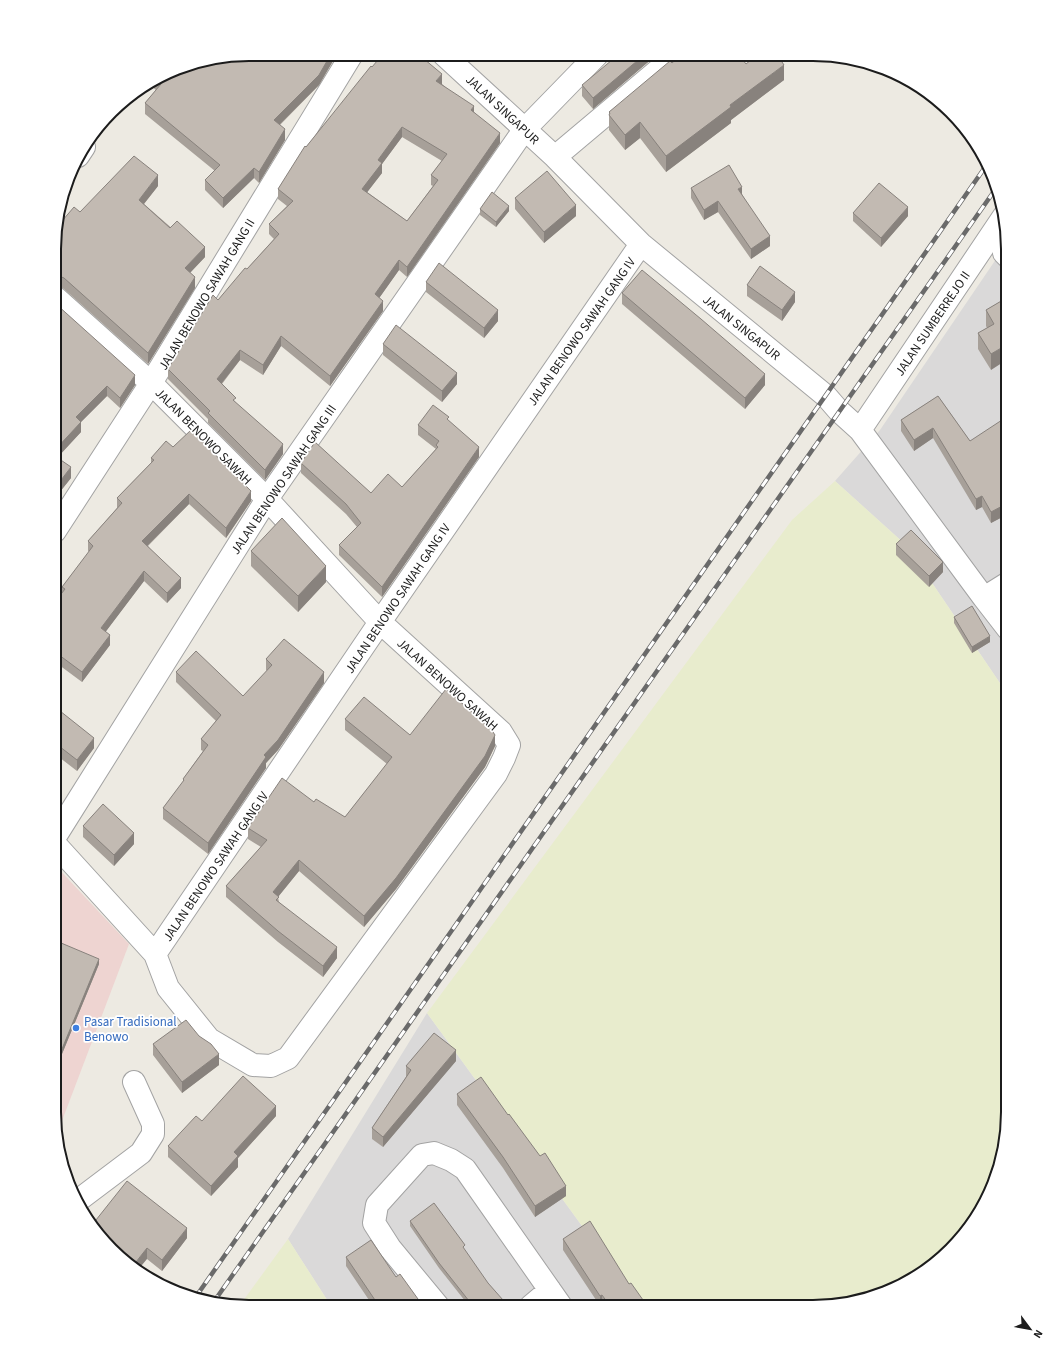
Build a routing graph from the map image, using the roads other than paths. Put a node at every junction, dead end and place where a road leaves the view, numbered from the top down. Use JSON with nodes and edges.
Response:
{"nodes":[{"id":1,"x":348,"y":61,"type":"edge"},
{"id":2,"x":450,"y":61,"type":"edge"},
{"id":3,"x":591,"y":61,"type":"edge"},
{"id":4,"x":668,"y":62,"type":"edge"},
{"id":5,"x":524,"y":130,"type":"junction"},
{"id":6,"x":555,"y":157,"type":"junction"},
{"id":7,"x":999,"y":224,"type":"edge"},
{"id":8,"x":641,"y":244,"type":"junction"},
{"id":9,"x":61,"y":302,"type":"edge"},
{"id":10,"x":151,"y":383,"type":"junction"},
{"id":11,"x":860,"y":430,"type":"junction"},
{"id":12,"x":267,"y":499,"type":"junction"},
{"id":13,"x":61,"y":522,"type":"edge"},
{"id":14,"x":1001,"y":587,"type":"edge"},
{"id":15,"x":984,"y":598,"type":"junction"},
{"id":16,"x":1001,"y":619,"type":"edge"},
{"id":17,"x":380,"y":622,"type":"junction"},
{"id":18,"x":61,"y":826,"type":"edge"},
{"id":19,"x":61,"y":852,"type":"edge"},
{"id":20,"x":155,"y":954,"type":"junction"},
{"id":21,"x":134,"y":1082,"type":"dead end"},
{"id":22,"x":82,"y":1198,"type":"edge"},
{"id":23,"x":555,"y":1298,"type":"edge"},
{"id":24,"x":433,"y":1300,"type":"edge"}],
"edges":[{"from":1,"to":10,"type":"street","name":"JALAN BENOWO SAWAH GANG II"},
{"from":2,"to":5,"type":"street","name":"JALAN SINGAPUR"},
{"from":3,"to":5,"type":"street","name":"JALAN BENOWO SAWAH GANG III"},
{"from":4,"to":6,"type":"street"},
{"from":5,"to":6,"type":"street","name":"JALAN SINGAPUR"},
{"from":5,"to":12,"type":"street","name":"JALAN BENOWO SAWAH GANG III"},
{"from":6,"to":8,"type":"street","name":"JALAN SINGAPUR"},
{"from":7,"to":11,"type":"street","name":"JALAN SUMBERREJO II"},
{"from":8,"to":11,"type":"street","name":"JALAN SINGAPUR"},
{"from":8,"to":17,"type":"street","name":"JALAN BENOWO SAWAH GANG IV"},
{"from":9,"to":10,"type":"street","name":"JALAN BENOWO SAWAH"},
{"from":10,"to":12,"type":"street","name":"JALAN BENOWO SAWAH"},
{"from":10,"to":13,"type":"street","name":"JALAN BENOWO SAWAH GANG II"},
{"from":11,"to":15,"type":"street","name":"JALAN SINGAPUR"},
{"from":12,"to":17,"type":"street","name":"JALAN BENOWO SAWAH"},
{"from":12,"to":18,"type":"street","name":"JALAN BENOWO SAWAH GANG III"},
{"from":14,"to":15,"type":"street"},
{"from":15,"to":16,"type":"street","name":"JALAN SINGAPUR"},
{"from":17,"to":20,"type":"street","name":"JALAN BENOWO SAWAH GANG IV"},
{"from":17,"to":20,"type":"street","name":"JALAN BENOWO SAWAH"},
{"from":19,"to":20,"type":"street"},
{"from":21,"to":22,"type":"street"},
{"from":23,"to":24,"type":"street"}]}
